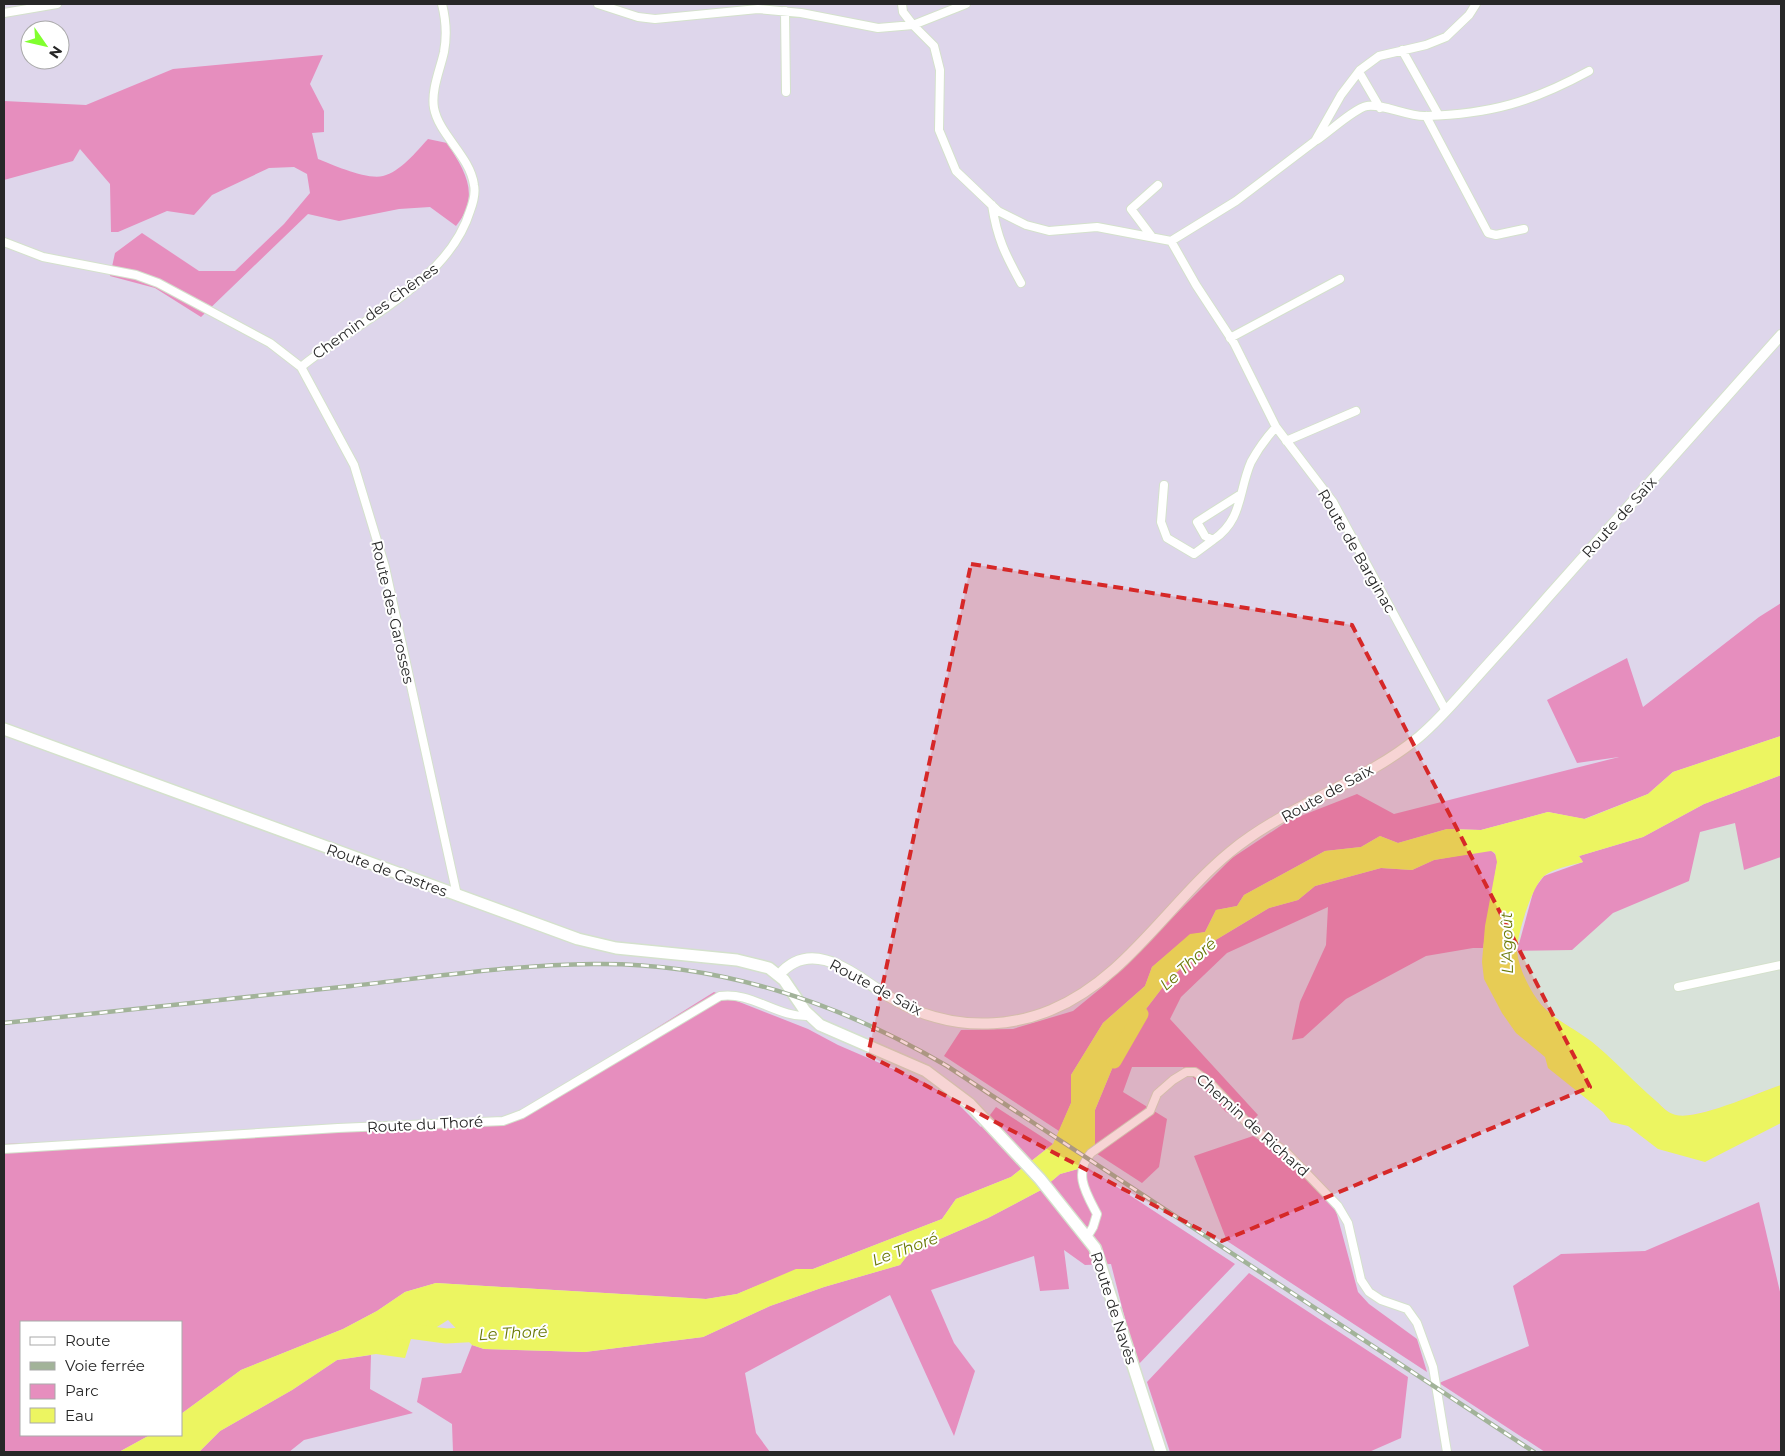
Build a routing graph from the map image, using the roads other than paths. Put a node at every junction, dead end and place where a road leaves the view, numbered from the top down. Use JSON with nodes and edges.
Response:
{"nodes":[{"id":1,"x":57,"y":4,"type":"edge"},
{"id":2,"x":442,"y":4,"type":"edge"},
{"id":3,"x":598,"y":4,"type":"edge"},
{"id":4,"x":902,"y":4,"type":"edge"},
{"id":5,"x":966,"y":4,"type":"edge"},
{"id":6,"x":1476,"y":4,"type":"edge"},
{"id":7,"x":785,"y":11,"type":"junction"},
{"id":8,"x":4,"y":13,"type":"edge"},
{"id":9,"x":913,"y":25,"type":"junction"},
{"id":10,"x":1402,"y":50,"type":"junction"},
{"id":11,"x":1589,"y":71,"type":"dead end"},
{"id":12,"x":1359,"y":72,"type":"junction"},
{"id":13,"x":786,"y":92,"type":"dead end"},
{"id":14,"x":1380,"y":108,"type":"junction"},
{"id":15,"x":1438,"y":114,"type":"junction"},
{"id":16,"x":1426,"y":116,"type":"junction"},
{"id":17,"x":1315,"y":141,"type":"junction"},
{"id":18,"x":1158,"y":185,"type":"dead end"},
{"id":19,"x":992,"y":205,"type":"junction"},
{"id":20,"x":1524,"y":229,"type":"dead end"},
{"id":21,"x":1152,"y":237,"type":"junction"},
{"id":22,"x":1170,"y":241,"type":"junction"},
{"id":23,"x":4,"y":242,"type":"edge"},
{"id":24,"x":1340,"y":279,"type":"dead end"},
{"id":25,"x":1021,"y":282,"type":"dead end"},
{"id":26,"x":1781,"y":336,"type":"edge"},
{"id":27,"x":1230,"y":338,"type":"junction"},
{"id":28,"x":301,"y":366,"type":"junction"},
{"id":29,"x":1356,"y":411,"type":"dead end"},
{"id":30,"x":1276,"y":427,"type":"junction"},
{"id":31,"x":1286,"y":441,"type":"junction"},
{"id":32,"x":1164,"y":485,"type":"dead end"},
{"id":33,"x":1241,"y":494,"type":"junction"},
{"id":34,"x":1213,"y":540,"type":"junction"},
{"id":35,"x":1446,"y":711,"type":"junction"},
{"id":36,"x":4,"y":729,"type":"edge"},
{"id":37,"x":457,"y":896,"type":"junction"},
{"id":38,"x":1781,"y":965,"type":"edge"},
{"id":39,"x":779,"y":975,"type":"junction"},
{"id":40,"x":1678,"y":987,"type":"dead end"},
{"id":41,"x":809,"y":1016,"type":"junction"},
{"id":42,"x":4,"y":1149,"type":"edge"},
{"id":43,"x":1087,"y":1237,"type":"junction"},
{"id":44,"x":1161,"y":1452,"type":"edge"},
{"id":45,"x":1447,"y":1452,"type":"edge"}],
"edges":[{"from":1,"to":8,"type":"street"},
{"from":2,"to":28,"type":"street","name":"Chemin des Chênes"},
{"from":3,"to":7,"type":"street"},
{"from":4,"to":9,"type":"street"},
{"from":5,"to":9,"type":"street"},
{"from":6,"to":10,"type":"street"},
{"from":7,"to":9,"type":"street"},
{"from":7,"to":13,"type":"street"},
{"from":9,"to":19,"type":"street"},
{"from":10,"to":12,"type":"street"},
{"from":10,"to":15,"type":"street"},
{"from":11,"to":15,"type":"street"},
{"from":12,"to":14,"type":"street"},
{"from":12,"to":17,"type":"street"},
{"from":14,"to":16,"type":"street"},
{"from":14,"to":17,"type":"street"},
{"from":15,"to":16,"type":"street"},
{"from":16,"to":20,"type":"street"},
{"from":17,"to":22,"type":"street"},
{"from":18,"to":21,"type":"street"},
{"from":19,"to":21,"type":"street"},
{"from":19,"to":25,"type":"street"},
{"from":21,"to":22,"type":"street"},
{"from":22,"to":27,"type":"street","name":"Route de Barginac"},
{"from":23,"to":28,"type":"street","name":"Route des Garosses"},
{"from":24,"to":27,"type":"street"},
{"from":26,"to":35,"type":"street","name":"Route de Saïx"},
{"from":27,"to":30,"type":"street","name":"Route de Barginac"},
{"from":28,"to":37,"type":"street","name":"Route des Garosses"},
{"from":29,"to":31,"type":"street"},
{"from":30,"to":31,"type":"street","name":"Route de Barginac"},
{"from":30,"to":33,"type":"street"},
{"from":31,"to":35,"type":"street","name":"Route de Barginac"},
{"from":32,"to":34,"type":"street"},
{"from":33,"to":34,"type":"street"},
{"from":33,"to":34,"type":"street"},
{"from":35,"to":39,"type":"street","name":"Route de Saïx"},
{"from":36,"to":37,"type":"main road","name":"Route de Castres"},
{"from":37,"to":39,"type":"main road","name":"Route de Castres"},
{"from":38,"to":40,"type":"street"},
{"from":39,"to":41,"type":"main road","name":"Route de Navès"},
{"from":41,"to":42,"type":"street","name":"Route du Thoré"},
{"from":41,"to":43,"type":"main road","name":"Route de Navès"},
{"from":43,"to":44,"type":"main road","name":"Route de Navès"},
{"from":43,"to":45,"type":"street","name":"Chemin de Richard"}]}
